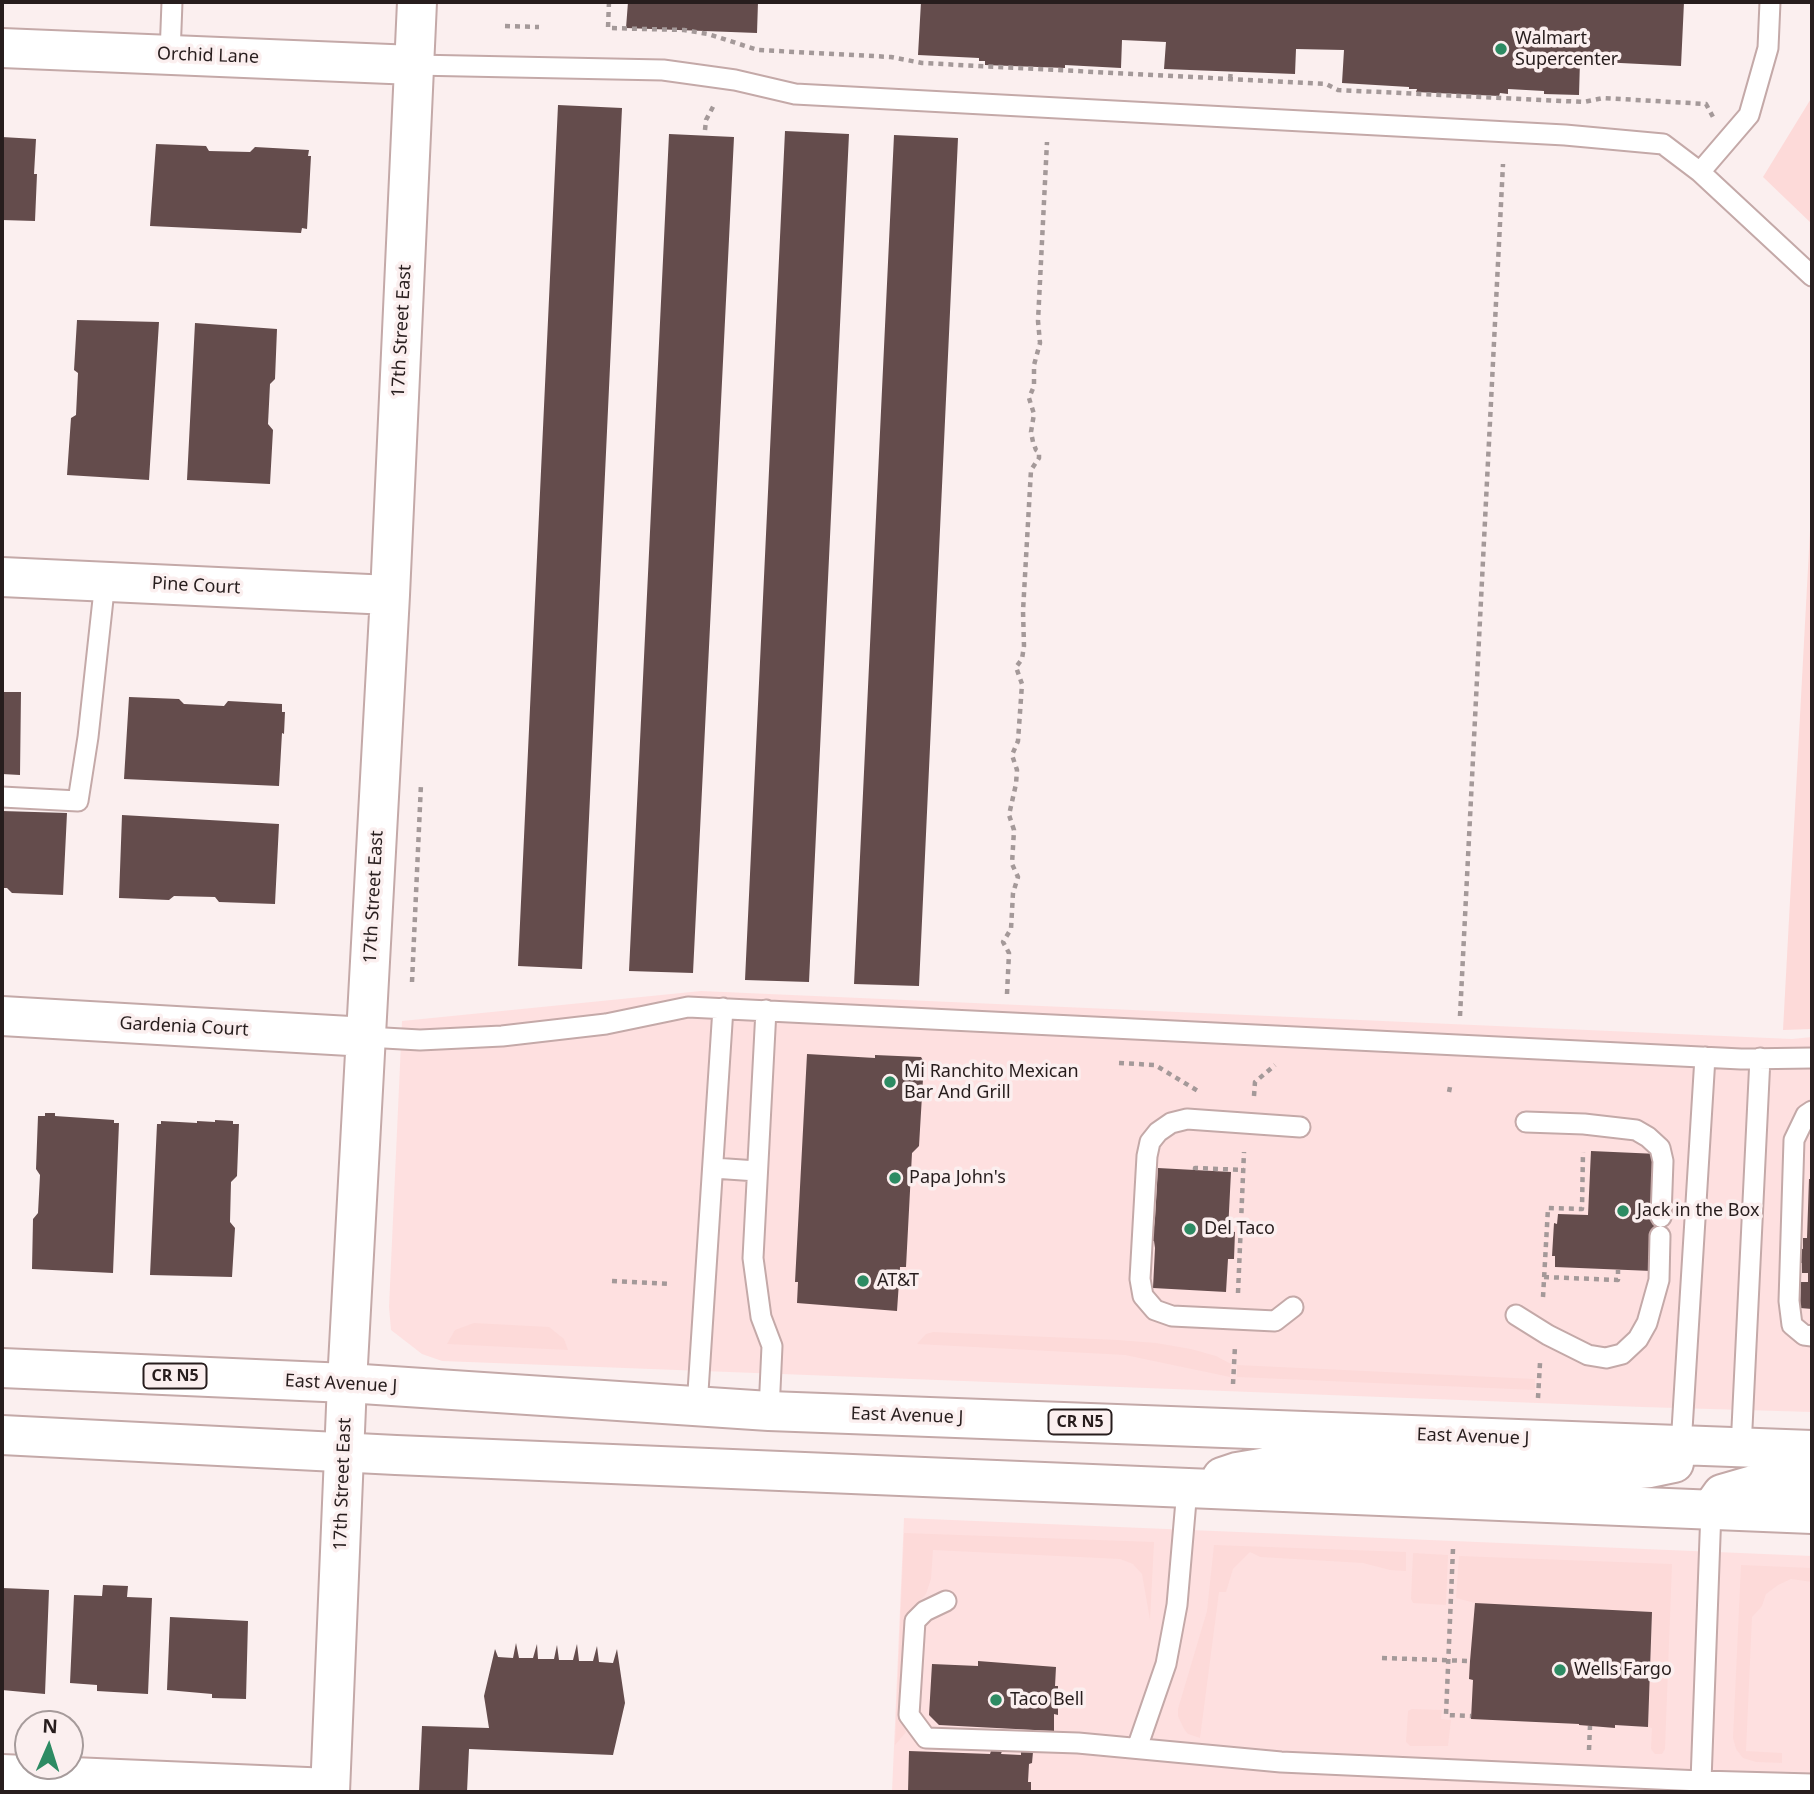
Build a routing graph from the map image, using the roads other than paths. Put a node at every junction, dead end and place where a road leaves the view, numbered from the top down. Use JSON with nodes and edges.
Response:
{"nodes":[{"id":1,"x":172,"y":2,"type":"edge"},
{"id":2,"x":417,"y":2,"type":"edge"},
{"id":3,"x":1770,"y":2,"type":"edge"},
{"id":4,"x":2,"y":48,"type":"edge"},
{"id":5,"x":170,"y":55,"type":"junction"},
{"id":6,"x":414,"y":65,"type":"junction"},
{"id":7,"x":1700,"y":172,"type":"junction"},
{"id":8,"x":1812,"y":276,"type":"edge"},
{"id":9,"x":2,"y":577,"type":"edge"},
{"id":10,"x":105,"y":582,"type":"junction"},
{"id":11,"x":390,"y":594,"type":"junction"},
{"id":12,"x":2,"y":797,"type":"edge"},
{"id":13,"x":723,"y":1009,"type":"junction"},
{"id":14,"x":766,"y":1010,"type":"junction"},
{"id":15,"x":2,"y":1016,"type":"edge"},
{"id":16,"x":367,"y":1037,"type":"junction"},
{"id":17,"x":1705,"y":1057,"type":"junction"},
{"id":18,"x":1812,"y":1058,"type":"edge"},
{"id":19,"x":1760,"y":1059,"type":"junction"},
{"id":20,"x":1812,"y":1111,"type":"edge"},
{"id":21,"x":1526,"y":1122,"type":"dead end"},
{"id":22,"x":1300,"y":1127,"type":"dead end"},
{"id":23,"x":713,"y":1168,"type":"junction"},
{"id":24,"x":757,"y":1171,"type":"junction"},
{"id":25,"x":1293,"y":1307,"type":"dead end"},
{"id":26,"x":1516,"y":1315,"type":"dead end"},
{"id":27,"x":1812,"y":1336,"type":"edge"},
{"id":28,"x":2,"y":1368,"type":"edge"},
{"id":29,"x":347,"y":1383,"type":"junction"},
{"id":30,"x":697,"y":1407,"type":"junction"},
{"id":31,"x":769,"y":1411,"type":"junction"},
{"id":32,"x":2,"y":1435,"type":"edge"},
{"id":33,"x":1686,"y":1446,"type":"junction"},
{"id":34,"x":1741,"y":1448,"type":"junction"},
{"id":35,"x":1812,"y":1450,"type":"edge"},
{"id":36,"x":345,"y":1451,"type":"junction"},
{"id":37,"x":1812,"y":1476,"type":"edge"},
{"id":38,"x":1187,"y":1489,"type":"junction"},
{"id":39,"x":1711,"y":1510,"type":"junction"},
{"id":40,"x":1812,"y":1514,"type":"edge"},
{"id":41,"x":946,"y":1601,"type":"dead end"},
{"id":42,"x":1137,"y":1748,"type":"junction"},
{"id":43,"x":2,"y":1774,"type":"edge"},
{"id":44,"x":1701,"y":1781,"type":"junction"},
{"id":45,"x":1812,"y":1784,"type":"edge"},
{"id":46,"x":330,"y":1790,"type":"edge"}],
"edges":[{"from":1,"to":5,"type":"lane"},
{"from":2,"to":6,"type":"main road","name":"17th Street East"},
{"from":3,"to":7,"type":"lane"},
{"from":4,"to":5,"type":"main road","name":"Orchid Lane"},
{"from":5,"to":6,"type":"main road","name":"Orchid Lane"},
{"from":6,"to":7,"type":"lane"},
{"from":6,"to":11,"type":"main road","name":"17th Street East"},
{"from":7,"to":8,"type":"lane"},
{"from":9,"to":10,"type":"main road","name":"Pine Court"},
{"from":10,"to":11,"type":"main road","name":"Pine Court"},
{"from":10,"to":12,"type":"lane"},
{"from":11,"to":16,"type":"main road","name":"17th Street East"},
{"from":13,"to":14,"type":"lane"},
{"from":13,"to":16,"type":"lane"},
{"from":13,"to":23,"type":"lane"},
{"from":14,"to":17,"type":"lane"},
{"from":14,"to":24,"type":"lane"},
{"from":15,"to":16,"type":"main road","name":"Gardenia Court"},
{"from":16,"to":29,"type":"main road","name":"17th Street East"},
{"from":17,"to":19,"type":"lane"},
{"from":17,"to":33,"type":"lane"},
{"from":18,"to":19,"type":"lane"},
{"from":19,"to":34,"type":"lane"},
{"from":20,"to":27,"type":"lane"},
{"from":21,"to":26,"type":"lane"},
{"from":22,"to":25,"type":"lane"},
{"from":23,"to":24,"type":"lane"},
{"from":23,"to":30,"type":"lane"},
{"from":24,"to":31,"type":"lane"},
{"from":28,"to":29,"type":"main road","name":"East Avenue J","number":"CR N5"},
{"from":29,"to":30,"type":"main road","name":"East Avenue J","number":"CR N5"},
{"from":29,"to":36,"type":"main road","name":"17th Street East"},
{"from":30,"to":31,"type":"main road","name":"East Avenue J","number":"CR N5"},
{"from":31,"to":33,"type":"main road","name":"East Avenue J","number":"CR N5"},
{"from":32,"to":36,"type":"main road"},
{"from":33,"to":34,"type":"main road","name":"East Avenue J","number":"CR N5"},
{"from":33,"to":38,"type":"main road"},
{"from":34,"to":35,"type":"main road","name":"East Avenue J","number":"CR N5"},
{"from":36,"to":38,"type":"main road"},
{"from":36,"to":46,"type":"main road","name":"17th Street East"},
{"from":37,"to":39,"type":"main road"},
{"from":38,"to":39,"type":"main road"},
{"from":38,"to":42,"type":"lane"},
{"from":39,"to":40,"type":"main road"},
{"from":39,"to":44,"type":"lane"},
{"from":41,"to":42,"type":"lane"},
{"from":42,"to":44,"type":"lane"},
{"from":43,"to":46,"type":"main road"},
{"from":44,"to":45,"type":"lane"}]}
